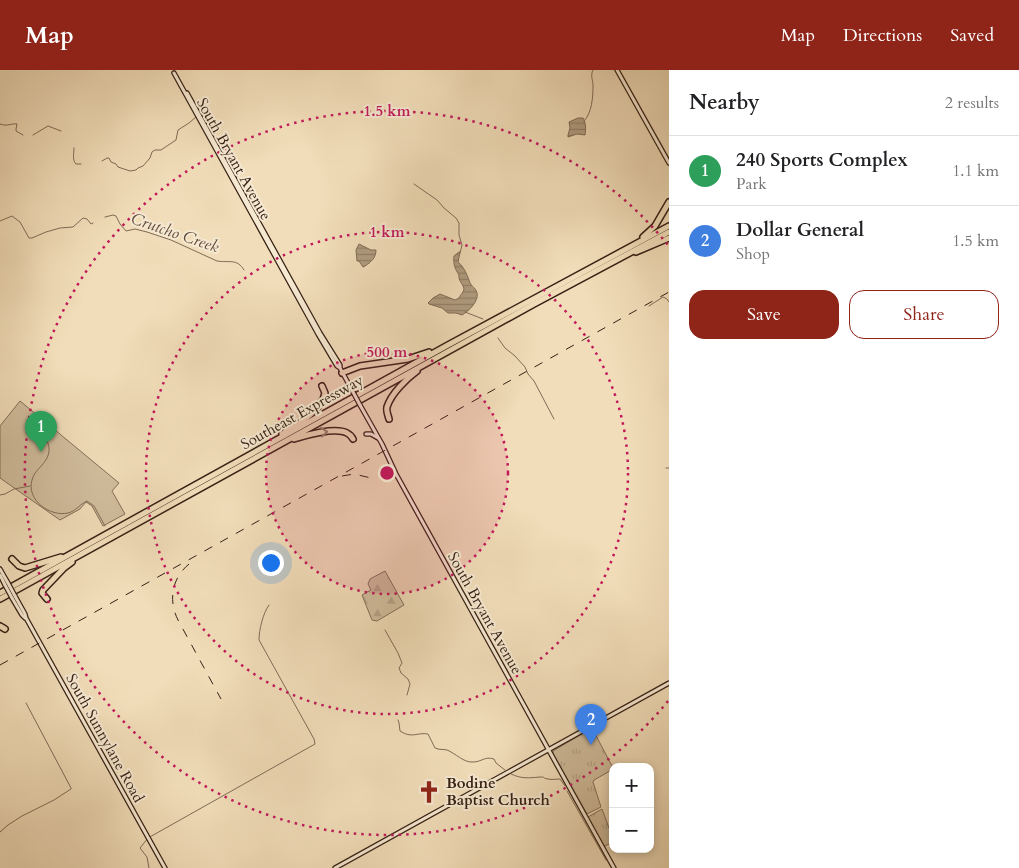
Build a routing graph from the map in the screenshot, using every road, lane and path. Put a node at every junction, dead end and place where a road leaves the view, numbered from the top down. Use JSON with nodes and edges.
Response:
{"nodes":[{"id":1,"x":617,"y":70,"type":"edge"},
{"id":2,"x":669,"y":163,"type":"edge"},
{"id":3,"x":669,"y":202,"type":"edge"},
{"id":4,"x":669,"y":226,"type":"edge"},
{"id":5,"x":669,"y":232,"type":"edge"},
{"id":6,"x":669,"y":238,"type":"edge"},
{"id":7,"x":626,"y":249,"type":"junction"},
{"id":8,"x":617,"y":259,"type":"junction"},
{"id":9,"x":282,"y":266,"type":"junction"},
{"id":10,"x":448,"y":345,"type":"junction"},
{"id":11,"x":440,"y":355,"type":"junction"},
{"id":12,"x":341,"y":370,"type":"junction"},
{"id":13,"x":322,"y":386,"type":"dead end"},
{"id":14,"x":390,"y":416,"type":"dead end"},
{"id":15,"x":348,"y":433,"type":"junction"},
{"id":16,"x":366,"y":434,"type":"dead end"},
{"id":17,"x":378,"y":438,"type":"junction"},
{"id":18,"x":353,"y":439,"type":"dead end"},
{"id":19,"x":346,"y":441,"type":"dead end"},
{"id":20,"x":275,"y":447,"type":"junction"},
{"id":21,"x":258,"y":450,"type":"junction"},
{"id":22,"x":105,"y":541,"type":"junction"},
{"id":23,"x":80,"y":550,"type":"junction"},
{"id":24,"x":20,"y":558,"type":"dead end"},
{"id":25,"x":12,"y":559,"type":"dead end"},
{"id":26,"x":19,"y":566,"type":"junction"},
{"id":27,"x":0,"y":569,"type":"edge"},
{"id":28,"x":0,"y":575,"type":"edge"},
{"id":29,"x":7,"y":584,"type":"junction"},
{"id":30,"x":0,"y":593,"type":"edge"},
{"id":31,"x":0,"y":599,"type":"edge"},
{"id":32,"x":47,"y":599,"type":"dead end"},
{"id":33,"x":669,"y":683,"type":"edge"},
{"id":34,"x":548,"y":750,"type":"junction"},
{"id":35,"x":165,"y":868,"type":"edge"},
{"id":36,"x":335,"y":868,"type":"edge"},
{"id":37,"x":614,"y":868,"type":"edge"}],
"edges":[{"from":1,"to":2,"type":"main road"},
{"from":3,"to":7,"type":"highway"},
{"from":4,"to":7,"type":"highway","name":"Southeast Expressway"},
{"from":5,"to":8,"type":"highway","name":"Southeast Expressway"},
{"from":6,"to":8,"type":"highway"},
{"from":7,"to":10,"type":"highway","name":"Southeast Expressway"},
{"from":8,"to":11,"type":"highway","name":"Southeast Expressway"},
{"from":9,"to":9,"type":"main road","name":"South Bryant Avenue"},
{"from":9,"to":12,"type":"main road","name":"South Bryant Avenue"},
{"from":10,"to":12,"type":"highway"},
{"from":10,"to":21,"type":"highway","name":"Southeast Expressway"},
{"from":11,"to":14,"type":"highway"},
{"from":11,"to":20,"type":"highway","name":"Southeast Expressway"},
{"from":12,"to":17,"type":"main road","name":"South Bryant Avenue","bridge":true},
{"from":13,"to":21,"type":"highway"},
{"from":15,"to":18,"type":"highway"},
{"from":15,"to":19,"type":"highway"},
{"from":20,"to":15,"type":"highway","one_way":true},
{"from":16,"to":17,"type":"main road"},
{"from":17,"to":34,"type":"main road","name":"South Bryant Avenue"},
{"from":20,"to":22,"type":"highway","name":"Southeast Expressway"},
{"from":21,"to":23,"type":"highway","name":"Southeast Expressway"},
{"from":22,"to":31,"type":"highway","name":"Southeast Expressway"},
{"from":22,"to":32,"type":"highway"},
{"from":23,"to":26,"type":"highway"},
{"from":23,"to":30,"type":"highway","name":"Southeast Expressway"},
{"from":24,"to":26,"type":"highway"},
{"from":25,"to":26,"type":"highway"},
{"from":27,"to":29,"type":"main road","name":"South Sunnylane Road"},
{"from":28,"to":29,"type":"main road","name":"South Sunnylane Road"},
{"from":29,"to":35,"type":"main road","name":"South Sunnylane Road","bridge":true},
{"from":33,"to":34,"type":"main road"},
{"from":34,"to":36,"type":"main road"},
{"from":34,"to":37,"type":"main road","name":"South Bryant Avenue"}]}
